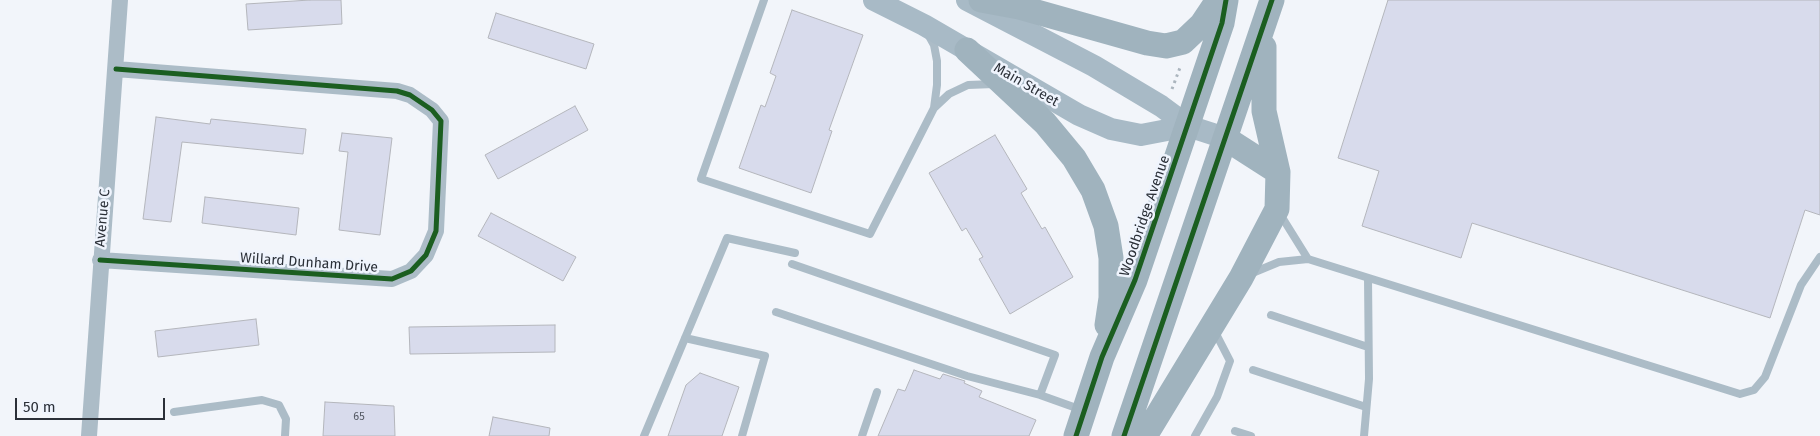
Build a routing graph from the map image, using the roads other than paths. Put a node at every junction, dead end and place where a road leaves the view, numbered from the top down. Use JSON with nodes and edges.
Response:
{"nodes":[{"id":1,"x":120,"y":0,"type":"edge"},
{"id":2,"x":764,"y":0,"type":"edge"},
{"id":3,"x":874,"y":0,"type":"edge"},
{"id":4,"x":967,"y":0,"type":"edge"},
{"id":5,"x":981,"y":0,"type":"edge"},
{"id":6,"x":1218,"y":0,"type":"edge"},
{"id":7,"x":1226,"y":0,"type":"edge"},
{"id":8,"x":1269,"y":11,"type":"edge"},
{"id":9,"x":924,"y":25,"type":"junction"},
{"id":10,"x":966,"y":50,"type":"junction"},
{"id":11,"x":116,"y":69,"type":"junction"},
{"id":12,"x":1005,"y":86,"type":"junction"},
{"id":13,"x":934,"y":108,"type":"junction"},
{"id":14,"x":1188,"y":126,"type":"junction"},
{"id":15,"x":1225,"y":138,"type":"junction"},
{"id":16,"x":1278,"y":172,"type":"junction"},
{"id":17,"x":1277,"y":210,"type":"junction"},
{"id":18,"x":795,"y":253,"type":"dead end"},
{"id":19,"x":1820,"y":257,"type":"edge"},
{"id":20,"x":1308,"y":259,"type":"junction"},
{"id":21,"x":100,"y":260,"type":"junction"},
{"id":22,"x":792,"y":264,"type":"dead end"},
{"id":23,"x":1241,"y":278,"type":"junction"},
{"id":24,"x":1368,"y":278,"type":"junction"},
{"id":25,"x":776,"y":312,"type":"dead end"},
{"id":26,"x":1271,"y":315,"type":"dead end"},
{"id":27,"x":1211,"y":326,"type":"junction"},
{"id":28,"x":686,"y":338,"type":"junction"},
{"id":29,"x":1368,"y":347,"type":"junction"},
{"id":30,"x":1102,"y":357,"type":"junction"},
{"id":31,"x":1253,"y":370,"type":"dead end"},
{"id":32,"x":877,"y":392,"type":"dead end"},
{"id":33,"x":1040,"y":396,"type":"junction"},
{"id":34,"x":1366,"y":407,"type":"junction"},
{"id":35,"x":1084,"y":411,"type":"junction"},
{"id":36,"x":174,"y":412,"type":"dead end"},
{"id":37,"x":1235,"y":432,"type":"dead end"},
{"id":38,"x":89,"y":436,"type":"edge"},
{"id":39,"x":285,"y":436,"type":"edge"},
{"id":40,"x":644,"y":436,"type":"edge"},
{"id":41,"x":742,"y":436,"type":"edge"},
{"id":42,"x":862,"y":436,"type":"edge"},
{"id":43,"x":1076,"y":436,"type":"edge"},
{"id":44,"x":1124,"y":436,"type":"edge"},
{"id":45,"x":1145,"y":436,"type":"edge"},
{"id":46,"x":1195,"y":436,"type":"edge"},
{"id":47,"x":1251,"y":436,"type":"edge"},
{"id":48,"x":1364,"y":436,"type":"edge"}],
"edges":[{"from":1,"to":11,"type":"street","name":"Avenue C"},
{"from":2,"to":13,"type":"lane"},
{"from":3,"to":9,"type":"main road","name":"Main Street"},
{"from":4,"to":14,"type":"main road","name":"Main Street"},
{"from":5,"to":6,"type":"main road"},
{"from":7,"to":14,"type":"main road","name":"Woodbridge Avenue"},
{"from":8,"to":15,"type":"main road"},
{"from":8,"to":16,"type":"main road"},
{"from":9,"to":10,"type":"main road","name":"Main Street"},
{"from":9,"to":13,"type":"lane"},
{"from":10,"to":12,"type":"main road"},
{"from":10,"to":14,"type":"main road","name":"Main Street"},
{"from":11,"to":21,"type":"street","name":"Avenue C"},
{"from":11,"to":21,"type":"street","name":"Willard Dunham Drive"},
{"from":12,"to":13,"type":"lane"},
{"from":12,"to":30,"type":"main road"},
{"from":14,"to":15,"type":"main road","name":"Main Street"},
{"from":14,"to":30,"type":"main road","name":"Woodbridge Avenue"},
{"from":15,"to":16,"type":"main road"},
{"from":15,"to":44,"type":"main road"},
{"from":16,"to":17,"type":"main road"},
{"from":17,"to":20,"type":"lane"},
{"from":17,"to":23,"type":"main road"},
{"from":18,"to":28,"type":"lane"},
{"from":19,"to":24,"type":"lane"},
{"from":20,"to":23,"type":"lane"},
{"from":20,"to":24,"type":"lane"},
{"from":21,"to":38,"type":"street","name":"Avenue C"},
{"from":22,"to":33,"type":"lane"},
{"from":23,"to":27,"type":"main road"},
{"from":24,"to":29,"type":"lane"},
{"from":25,"to":33,"type":"lane"},
{"from":26,"to":29,"type":"lane"},
{"from":27,"to":45,"type":"main road"},
{"from":27,"to":46,"type":"lane"},
{"from":28,"to":40,"type":"lane"},
{"from":28,"to":41,"type":"lane"},
{"from":29,"to":34,"type":"lane"},
{"from":30,"to":35,"type":"main road","name":"Woodbridge Avenue"},
{"from":31,"to":34,"type":"lane"},
{"from":32,"to":42,"type":"lane"},
{"from":33,"to":35,"type":"lane"},
{"from":34,"to":48,"type":"lane"},
{"from":35,"to":43,"type":"main road","name":"Woodbridge Avenue"},
{"from":36,"to":39,"type":"lane"},
{"from":37,"to":47,"type":"lane"}]}
